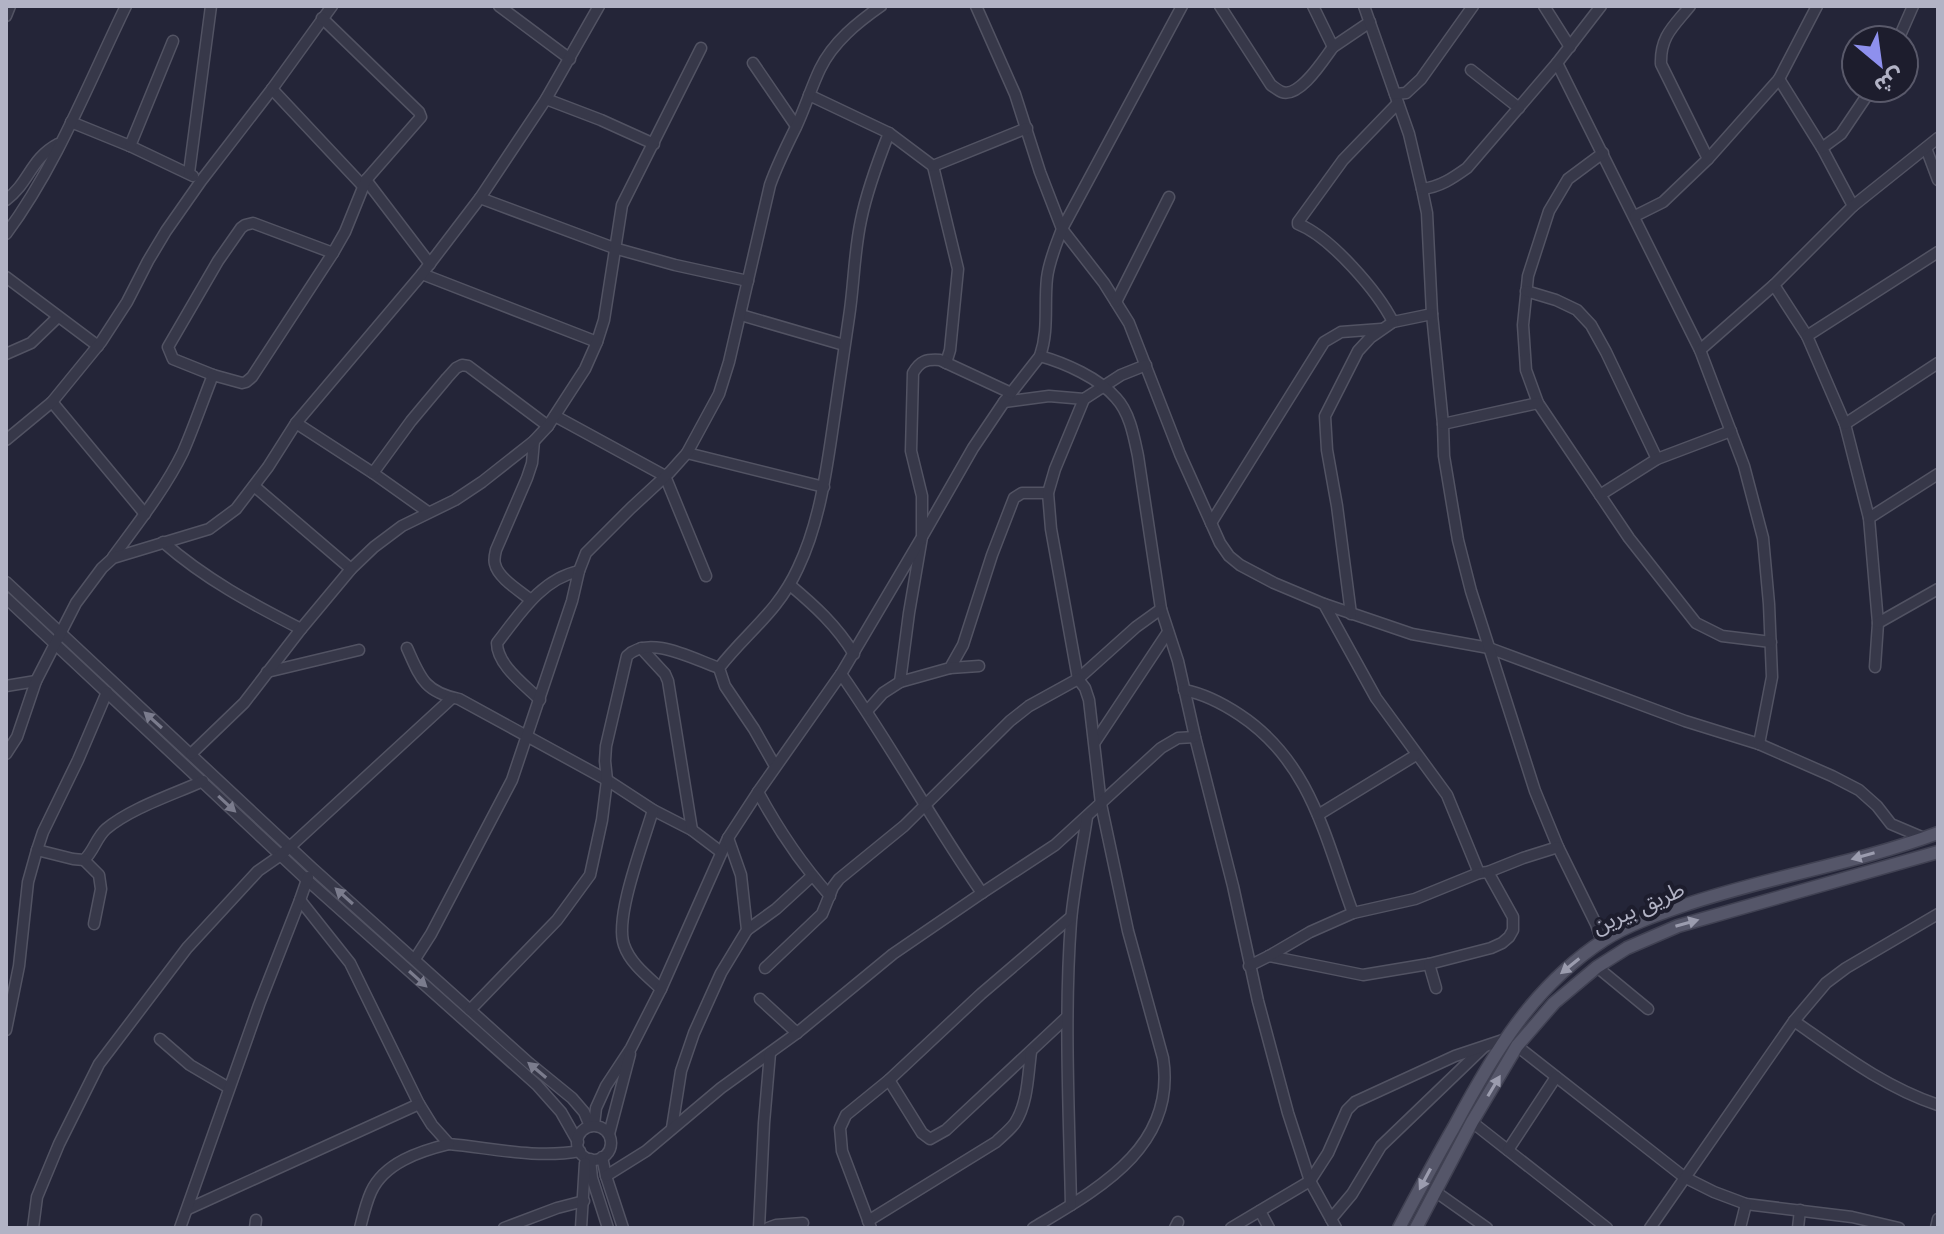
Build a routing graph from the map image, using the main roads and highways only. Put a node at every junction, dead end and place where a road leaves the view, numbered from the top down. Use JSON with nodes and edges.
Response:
{"nodes":[{"id":1,"x":1938,"y":833,"type":"edge"},
{"id":2,"x":1938,"y":852,"type":"edge"},
{"id":3,"x":1399,"y":1228,"type":"edge"},
{"id":4,"x":1416,"y":1228,"type":"edge"}],
"edges":[{"from":1,"to":3,"type":"main road","name":"طريق بيرين","one_way":true},
{"from":4,"to":2,"type":"main road","name":"طريق بيرين","one_way":true}]}
